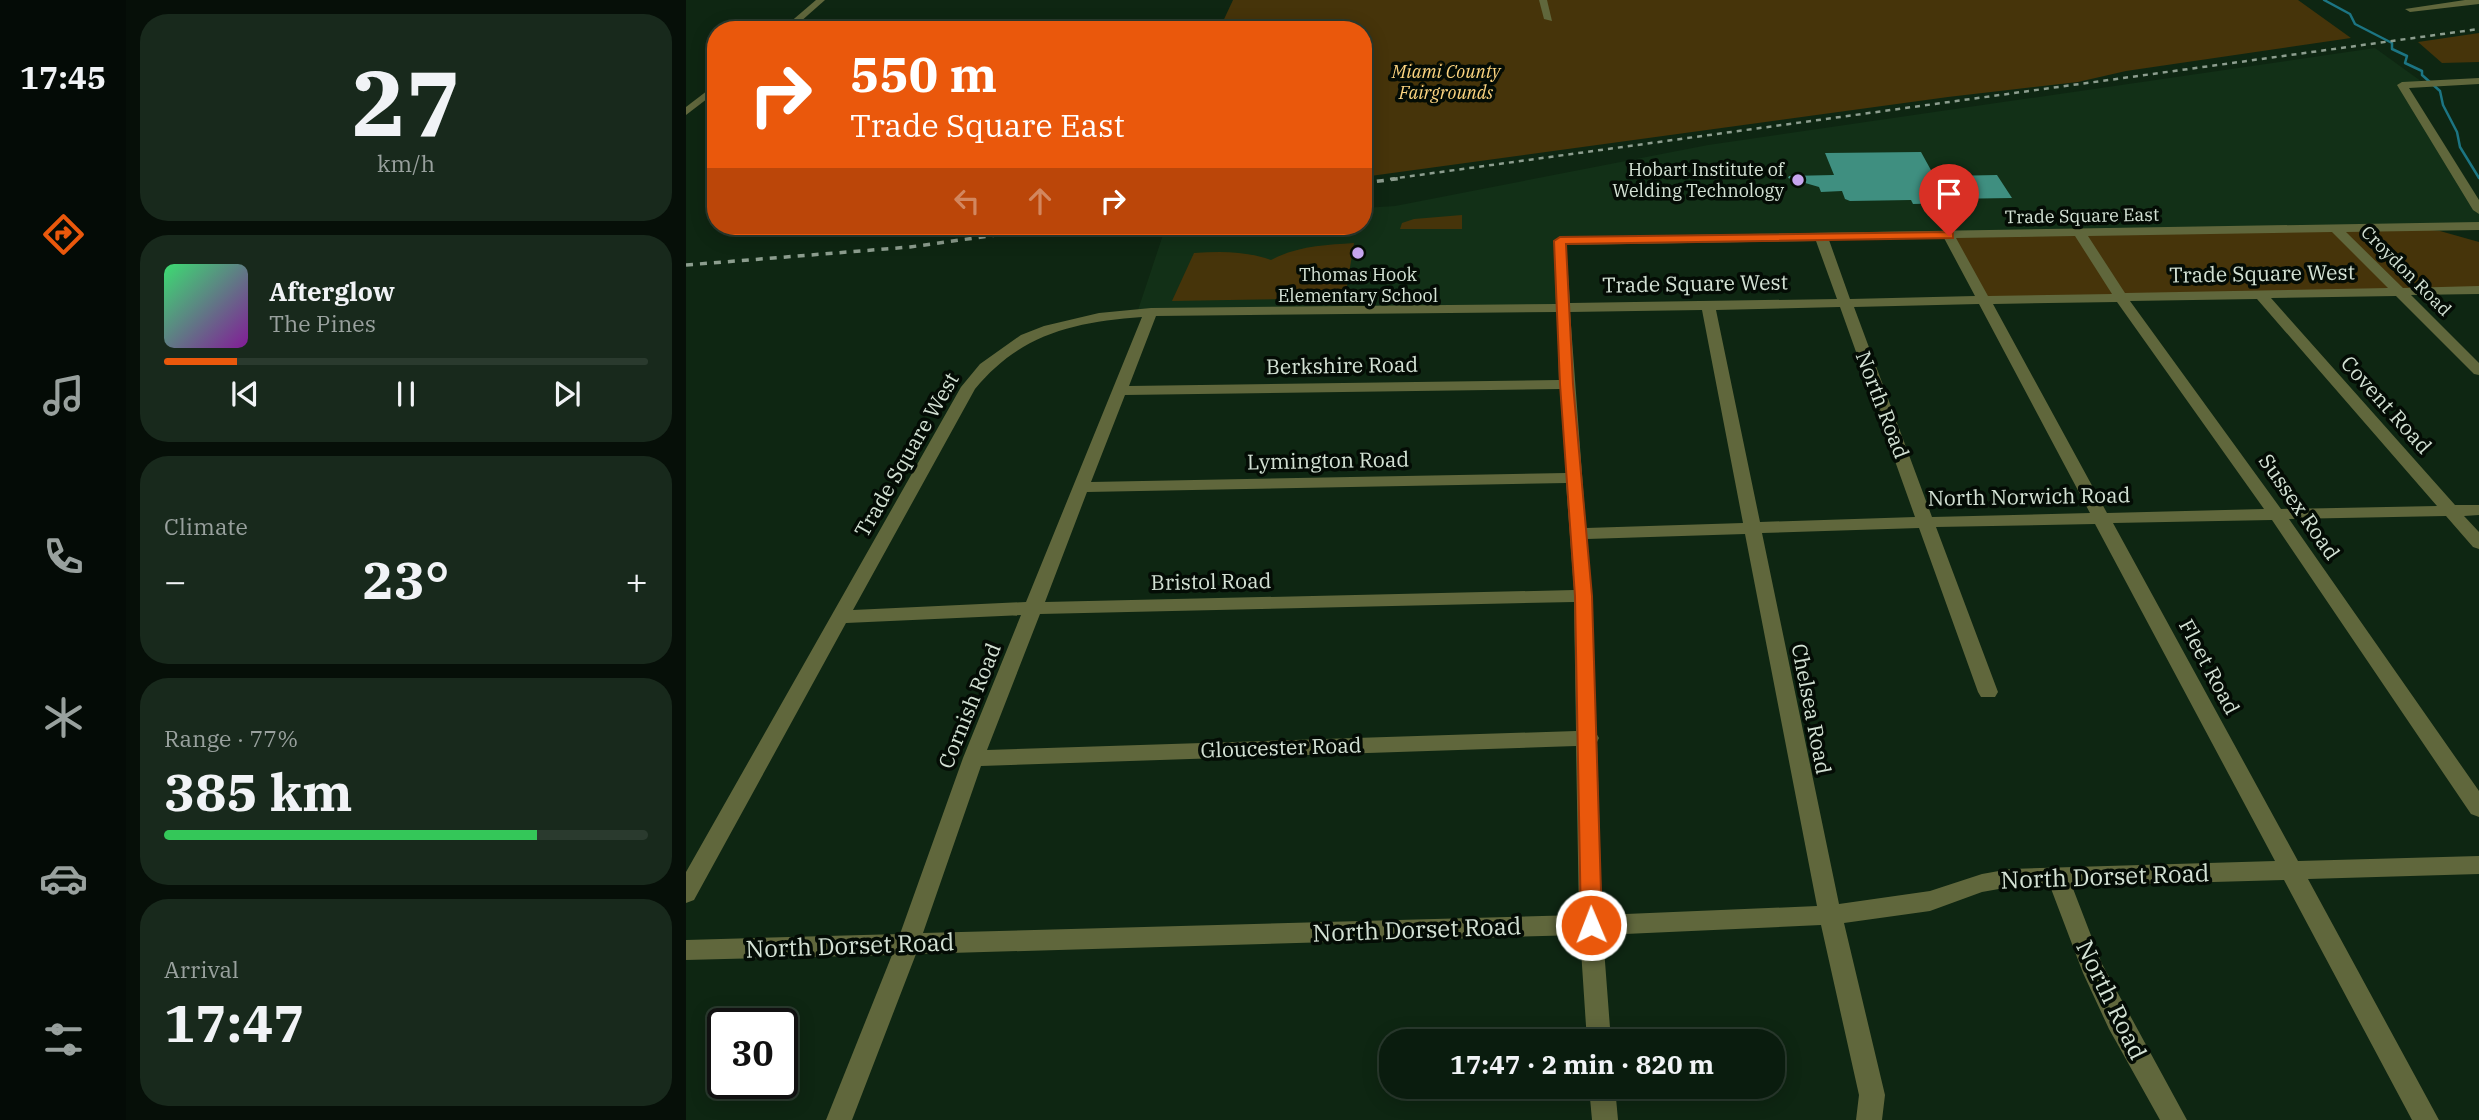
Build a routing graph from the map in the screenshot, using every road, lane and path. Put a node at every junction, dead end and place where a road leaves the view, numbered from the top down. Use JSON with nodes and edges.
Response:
{"nodes":[{"id":1,"x":821,"y":0,"type":"edge"},
{"id":2,"x":1543,"y":0,"type":"edge"},
{"id":3,"x":2479,"y":1,"type":"edge"},
{"id":4,"x":2447,"y":2,"type":"edge"},
{"id":5,"x":2410,"y":9,"type":"dead end"},
{"id":6,"x":1549,"y":19,"type":"dead end"},
{"id":7,"x":796,"y":21,"type":"edge"},
{"id":8,"x":2477,"y":82,"type":"edge"},
{"id":9,"x":707,"y":94,"type":"edge"},
{"id":10,"x":686,"y":112,"type":"edge"},
{"id":11,"x":2479,"y":210,"type":"edge"},
{"id":12,"x":2479,"y":226,"type":"edge"},
{"id":13,"x":2335,"y":228,"type":"junction"},
{"id":14,"x":2080,"y":234,"type":"junction"},
{"id":15,"x":1949,"y":236,"type":"junction"},
{"id":16,"x":1821,"y":237,"type":"junction"},
{"id":17,"x":2479,"y":290,"type":"edge"},
{"id":18,"x":2398,"y":291,"type":"junction"},
{"id":19,"x":2261,"y":295,"type":"junction"},
{"id":20,"x":2122,"y":299,"type":"junction"},
{"id":21,"x":1843,"y":301,"type":"junction"},
{"id":22,"x":1982,"y":301,"type":"junction"},
{"id":23,"x":1709,"y":306,"type":"junction"},
{"id":24,"x":1563,"y":307,"type":"junction"},
{"id":25,"x":1151,"y":312,"type":"junction"},
{"id":26,"x":2479,"y":371,"type":"edge"},
{"id":27,"x":1567,"y":384,"type":"junction"},
{"id":28,"x":1118,"y":391,"type":"junction"},
{"id":29,"x":1575,"y":478,"type":"junction"},
{"id":30,"x":1082,"y":487,"type":"junction"},
{"id":31,"x":2479,"y":510,"type":"edge"},
{"id":32,"x":2452,"y":511,"type":"junction"},
{"id":33,"x":2277,"y":516,"type":"junction"},
{"id":34,"x":2104,"y":518,"type":"junction"},
{"id":35,"x":1926,"y":522,"type":"junction"},
{"id":36,"x":1751,"y":528,"type":"junction"},
{"id":37,"x":1579,"y":534,"type":"junction"},
{"id":38,"x":2479,"y":542,"type":"edge"},
{"id":39,"x":1583,"y":596,"type":"junction"},
{"id":40,"x":1035,"y":608,"type":"junction"},
{"id":41,"x":839,"y":617,"type":"junction"},
{"id":42,"x":1988,"y":692,"type":"dead end"},
{"id":43,"x":1589,"y":738,"type":"junction"},
{"id":44,"x":973,"y":758,"type":"junction"},
{"id":45,"x":2479,"y":808,"type":"edge"},
{"id":46,"x":2479,"y":866,"type":"edge"},
{"id":47,"x":2291,"y":870,"type":"junction"},
{"id":48,"x":2057,"y":876,"type":"junction"},
{"id":49,"x":686,"y":892,"type":"edge"},
{"id":50,"x":1830,"y":915,"type":"junction"},
{"id":51,"x":1591,"y":925,"type":"junction"},
{"id":52,"x":908,"y":944,"type":"junction"},
{"id":53,"x":686,"y":950,"type":"edge"},
{"id":54,"x":1598,"y":1029,"type":"edge"},
{"id":55,"x":1603,"y":1099,"type":"edge"},
{"id":56,"x":839,"y":1120,"type":"edge"},
{"id":57,"x":1605,"y":1120,"type":"edge"},
{"id":58,"x":1869,"y":1120,"type":"edge"},
{"id":59,"x":2174,"y":1120,"type":"edge"},
{"id":60,"x":2426,"y":1120,"type":"edge"}],
"edges":[{"from":1,"to":7,"type":"street"},
{"from":2,"to":6,"type":"street"},
{"from":3,"to":4,"type":"street"},
{"from":4,"to":5,"type":"street"},
{"from":8,"to":11,"type":"street"},
{"from":9,"to":10,"type":"street"},
{"from":12,"to":13,"type":"street","name":"Trade Square East"},
{"from":13,"to":14,"type":"street","name":"Trade Square East"},
{"from":13,"to":18,"type":"street","name":"Croydon Road"},
{"from":14,"to":15,"type":"street","name":"Trade Square East"},
{"from":14,"to":20,"type":"street","name":"Sussex Road"},
{"from":15,"to":16,"type":"street","name":"Trade Square East"},
{"from":15,"to":22,"type":"street","name":"Fleet Road"},
{"from":16,"to":21,"type":"street","name":"North Road"},
{"from":16,"to":24,"type":"street","name":"Trade Square East"},
{"from":17,"to":18,"type":"street","name":"Trade Square West"},
{"from":18,"to":19,"type":"street","name":"Trade Square West"},
{"from":18,"to":26,"type":"street","name":"Croydon Road"},
{"from":19,"to":20,"type":"street","name":"Trade Square West"},
{"from":19,"to":32,"type":"street","name":"Covent Road"},
{"from":20,"to":22,"type":"street","name":"Trade Square West"},
{"from":20,"to":33,"type":"street","name":"Sussex Road"},
{"from":21,"to":22,"type":"street","name":"Trade Square West"},
{"from":21,"to":23,"type":"street","name":"Trade Square West"},
{"from":21,"to":35,"type":"street","name":"North Road"},
{"from":22,"to":34,"type":"street","name":"Fleet Road"},
{"from":23,"to":24,"type":"street","name":"Trade Square West"},
{"from":23,"to":36,"type":"street","name":"Chelsea Road"},
{"from":24,"to":25,"type":"street","name":"Trade Square West"},
{"from":24,"to":27,"type":"street"},
{"from":25,"to":28,"type":"street","name":"Cornish Road"},
{"from":25,"to":41,"type":"street","name":"Trade Square West"},
{"from":27,"to":28,"type":"street","name":"Berkshire Road"},
{"from":27,"to":29,"type":"street"},
{"from":28,"to":30,"type":"street","name":"Cornish Road"},
{"from":29,"to":30,"type":"street","name":"Lymington Road"},
{"from":29,"to":37,"type":"street"},
{"from":30,"to":40,"type":"street","name":"Cornish Road"},
{"from":31,"to":32,"type":"street","name":"North Norwich Road"},
{"from":32,"to":33,"type":"street","name":"North Norwich Road"},
{"from":32,"to":38,"type":"street","name":"Covent Road"},
{"from":33,"to":34,"type":"street","name":"North Norwich Road"},
{"from":33,"to":45,"type":"street","name":"Sussex Road"},
{"from":34,"to":35,"type":"street","name":"North Norwich Road"},
{"from":34,"to":47,"type":"street","name":"Fleet Road"},
{"from":35,"to":36,"type":"street","name":"North Norwich Road"},
{"from":35,"to":42,"type":"street","name":"North Road"},
{"from":36,"to":37,"type":"street","name":"North Norwich Road"},
{"from":36,"to":50,"type":"street","name":"Chelsea Road"},
{"from":37,"to":39,"type":"street"},
{"from":39,"to":40,"type":"street","name":"Bristol Road"},
{"from":39,"to":43,"type":"street"},
{"from":40,"to":41,"type":"street","name":"Bristol Road"},
{"from":40,"to":44,"type":"street","name":"Cornish Road"},
{"from":41,"to":49,"type":"street","name":"Trade Square West"},
{"from":43,"to":44,"type":"street","name":"Gloucester Road"},
{"from":43,"to":51,"type":"street"},
{"from":44,"to":52,"type":"street","name":"Cornish Road"},
{"from":46,"to":47,"type":"street","name":"North Dorset Road"},
{"from":47,"to":48,"type":"street","name":"North Dorset Road"},
{"from":47,"to":60,"type":"street","name":"Fleet Road"},
{"from":48,"to":50,"type":"street","name":"North Dorset Road"},
{"from":48,"to":59,"type":"street","name":"North Road"},
{"from":50,"to":51,"type":"street","name":"North Dorset Road"},
{"from":50,"to":58,"type":"street","name":"Chelsea Road"},
{"from":51,"to":52,"type":"street","name":"North Dorset Road"},
{"from":51,"to":54,"type":"street"},
{"from":52,"to":53,"type":"street","name":"North Dorset Road"},
{"from":52,"to":56,"type":"street","name":"Cornish Road"},
{"from":55,"to":57,"type":"street"}]}
